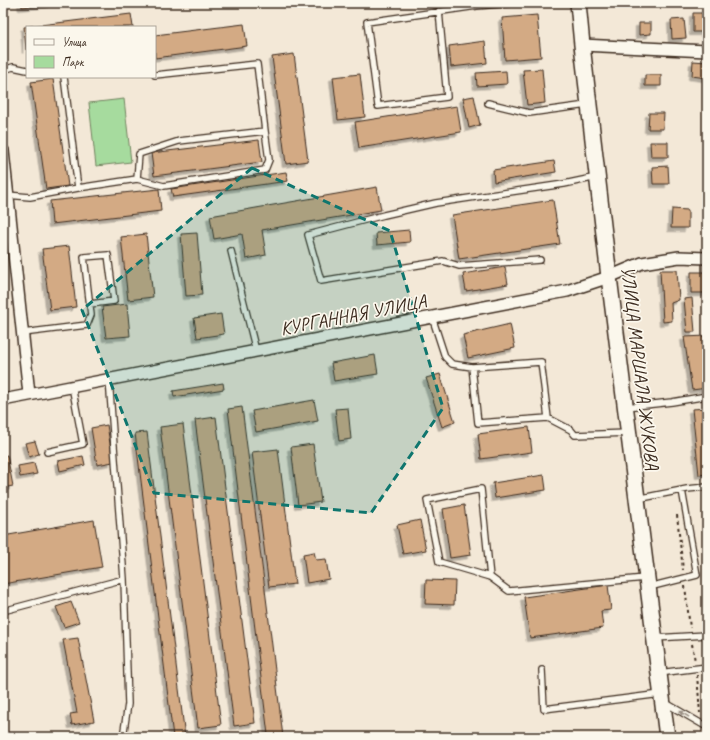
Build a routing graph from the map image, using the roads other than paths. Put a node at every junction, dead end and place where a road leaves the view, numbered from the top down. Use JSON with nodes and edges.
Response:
{"nodes":[{"id":1,"x":512,"y":3,"type":"edge"},
{"id":2,"x":578,"y":3,"type":"edge"},
{"id":3,"x":439,"y":12,"type":"junction"},
{"id":4,"x":582,"y":45,"type":"junction"},
{"id":5,"x":707,"y":51,"type":"edge"},
{"id":6,"x":3,"y":70,"type":"edge"},
{"id":7,"x":26,"y":70,"type":"edge"},
{"id":8,"x":156,"y":75,"type":"edge"},
{"id":9,"x":64,"y":78,"type":"edge"},
{"id":10,"x":488,"y":103,"type":"dead end"},
{"id":11,"x":589,"y":105,"type":"junction"},
{"id":12,"x":265,"y":131,"type":"junction"},
{"id":13,"x":3,"y":151,"type":"edge"},
{"id":14,"x":598,"y":177,"type":"junction"},
{"id":15,"x":137,"y":179,"type":"junction"},
{"id":16,"x":78,"y":188,"type":"junction"},
{"id":17,"x":6,"y":195,"type":"edge"},
{"id":18,"x":231,"y":251,"type":"dead end"},
{"id":19,"x":707,"y":258,"type":"edge"},
{"id":20,"x":540,"y":260,"type":"dead end"},
{"id":21,"x":609,"y":277,"type":"junction"},
{"id":22,"x":90,"y":304,"type":"junction"},
{"id":23,"x":432,"y":317,"type":"junction"},
{"id":24,"x":23,"y":333,"type":"junction"},
{"id":25,"x":256,"y":351,"type":"junction"},
{"id":26,"x":472,"y":367,"type":"junction"},
{"id":27,"x":109,"y":379,"type":"junction"},
{"id":28,"x":72,"y":386,"type":"junction"},
{"id":29,"x":30,"y":394,"type":"junction"},
{"id":30,"x":707,"y":396,"type":"edge"},
{"id":31,"x":3,"y":400,"type":"edge"},
{"id":32,"x":626,"y":407,"type":"junction"},
{"id":33,"x":548,"y":418,"type":"junction"},
{"id":34,"x":629,"y":433,"type":"junction"},
{"id":35,"x":48,"y":452,"type":"dead end"},
{"id":36,"x":707,"y":487,"type":"edge"},
{"id":37,"x":682,"y":490,"type":"junction"},
{"id":38,"x":637,"y":499,"type":"junction"},
{"id":39,"x":490,"y":577,"type":"junction"},
{"id":40,"x":124,"y":580,"type":"junction"},
{"id":41,"x":647,"y":582,"type":"junction"},
{"id":42,"x":3,"y":611,"type":"edge"},
{"id":43,"x":707,"y":635,"type":"edge"},
{"id":44,"x":654,"y":638,"type":"junction"},
{"id":45,"x":707,"y":667,"type":"edge"},
{"id":46,"x":542,"y":670,"type":"dead end"},
{"id":47,"x":658,"y":673,"type":"junction"},
{"id":48,"x":662,"y":697,"type":"junction"},
{"id":49,"x":707,"y":727,"type":"edge"},
{"id":50,"x":123,"y":737,"type":"edge"},
{"id":51,"x":667,"y":737,"type":"edge"}],
"edges":[{"from":1,"to":3,"type":"lane"},
{"from":2,"to":4,"type":"main road","name":"УЛИЦА МАРШАЛА ЖУКОВА"},
{"from":3,"to":3,"type":"lane"},
{"from":4,"to":5,"type":"street"},
{"from":4,"to":11,"type":"main road","name":"УЛИЦА МАРШАЛА ЖУКОВА"},
{"from":6,"to":7,"type":"lane"},
{"from":8,"to":12,"type":"lane"},
{"from":9,"to":16,"type":"lane"},
{"from":10,"to":11,"type":"lane"},
{"from":11,"to":14,"type":"main road","name":"УЛИЦА МАРШАЛА ЖУКОВА"},
{"from":12,"to":15,"type":"lane"},
{"from":12,"to":15,"type":"lane"},
{"from":13,"to":17,"type":"street"},
{"from":14,"to":20,"type":"lane"},
{"from":14,"to":21,"type":"main road","name":"УЛИЦА МАРШАЛА ЖУКОВА"},
{"from":15,"to":16,"type":"lane"},
{"from":16,"to":17,"type":"lane"},
{"from":17,"to":24,"type":"street"},
{"from":18,"to":25,"type":"lane"},
{"from":19,"to":21,"type":"street","name":"КУРГАННАЯ УЛИЦА"},
{"from":21,"to":23,"type":"street","name":"КУРГАННАЯ УЛИЦА"},
{"from":21,"to":32,"type":"main road","name":"УЛИЦА МАРШАЛА ЖУКОВА"},
{"from":22,"to":22,"type":"lane"},
{"from":22,"to":24,"type":"lane"},
{"from":23,"to":25,"type":"street","name":"КУРГАННАЯ УЛИЦА"},
{"from":23,"to":26,"type":"lane"},
{"from":24,"to":29,"type":"street"},
{"from":25,"to":27,"type":"street","name":"КУРГАННАЯ УЛИЦА"},
{"from":26,"to":33,"type":"lane"},
{"from":26,"to":33,"type":"lane"},
{"from":27,"to":28,"type":"street","name":"КУРГАННАЯ УЛИЦА"},
{"from":27,"to":40,"type":"lane"},
{"from":28,"to":29,"type":"street","name":"КУРГАННАЯ УЛИЦА"},
{"from":28,"to":35,"type":"lane"},
{"from":29,"to":31,"type":"street","name":"КУРГАННАЯ УЛИЦА"},
{"from":30,"to":32,"type":"lane"},
{"from":32,"to":34,"type":"main road","name":"УЛИЦА МАРШАЛА ЖУКОВА"},
{"from":33,"to":34,"type":"lane"},
{"from":34,"to":38,"type":"main road","name":"УЛИЦА МАРШАЛА ЖУКОВА"},
{"from":36,"to":37,"type":"lane"},
{"from":37,"to":38,"type":"lane"},
{"from":37,"to":41,"type":"lane"},
{"from":38,"to":41,"type":"main road","name":"УЛИЦА МАРШАЛА ЖУКОВА"},
{"from":39,"to":39,"type":"lane"},
{"from":39,"to":41,"type":"lane"},
{"from":40,"to":42,"type":"lane"},
{"from":40,"to":50,"type":"lane"},
{"from":41,"to":44,"type":"main road","name":"УЛИЦА МАРШАЛА ЖУКОВА"},
{"from":43,"to":44,"type":"lane"},
{"from":44,"to":47,"type":"main road","name":"УЛИЦА МАРШАЛА ЖУКОВА"},
{"from":45,"to":47,"type":"lane"},
{"from":46,"to":48,"type":"lane"},
{"from":47,"to":48,"type":"main road","name":"УЛИЦА МАРШАЛА ЖУКОВА"},
{"from":49,"to":48,"type":"lane","one_way":true},
{"from":48,"to":51,"type":"main road","name":"УЛИЦА МАРШАЛА ЖУКОВА"}]}
